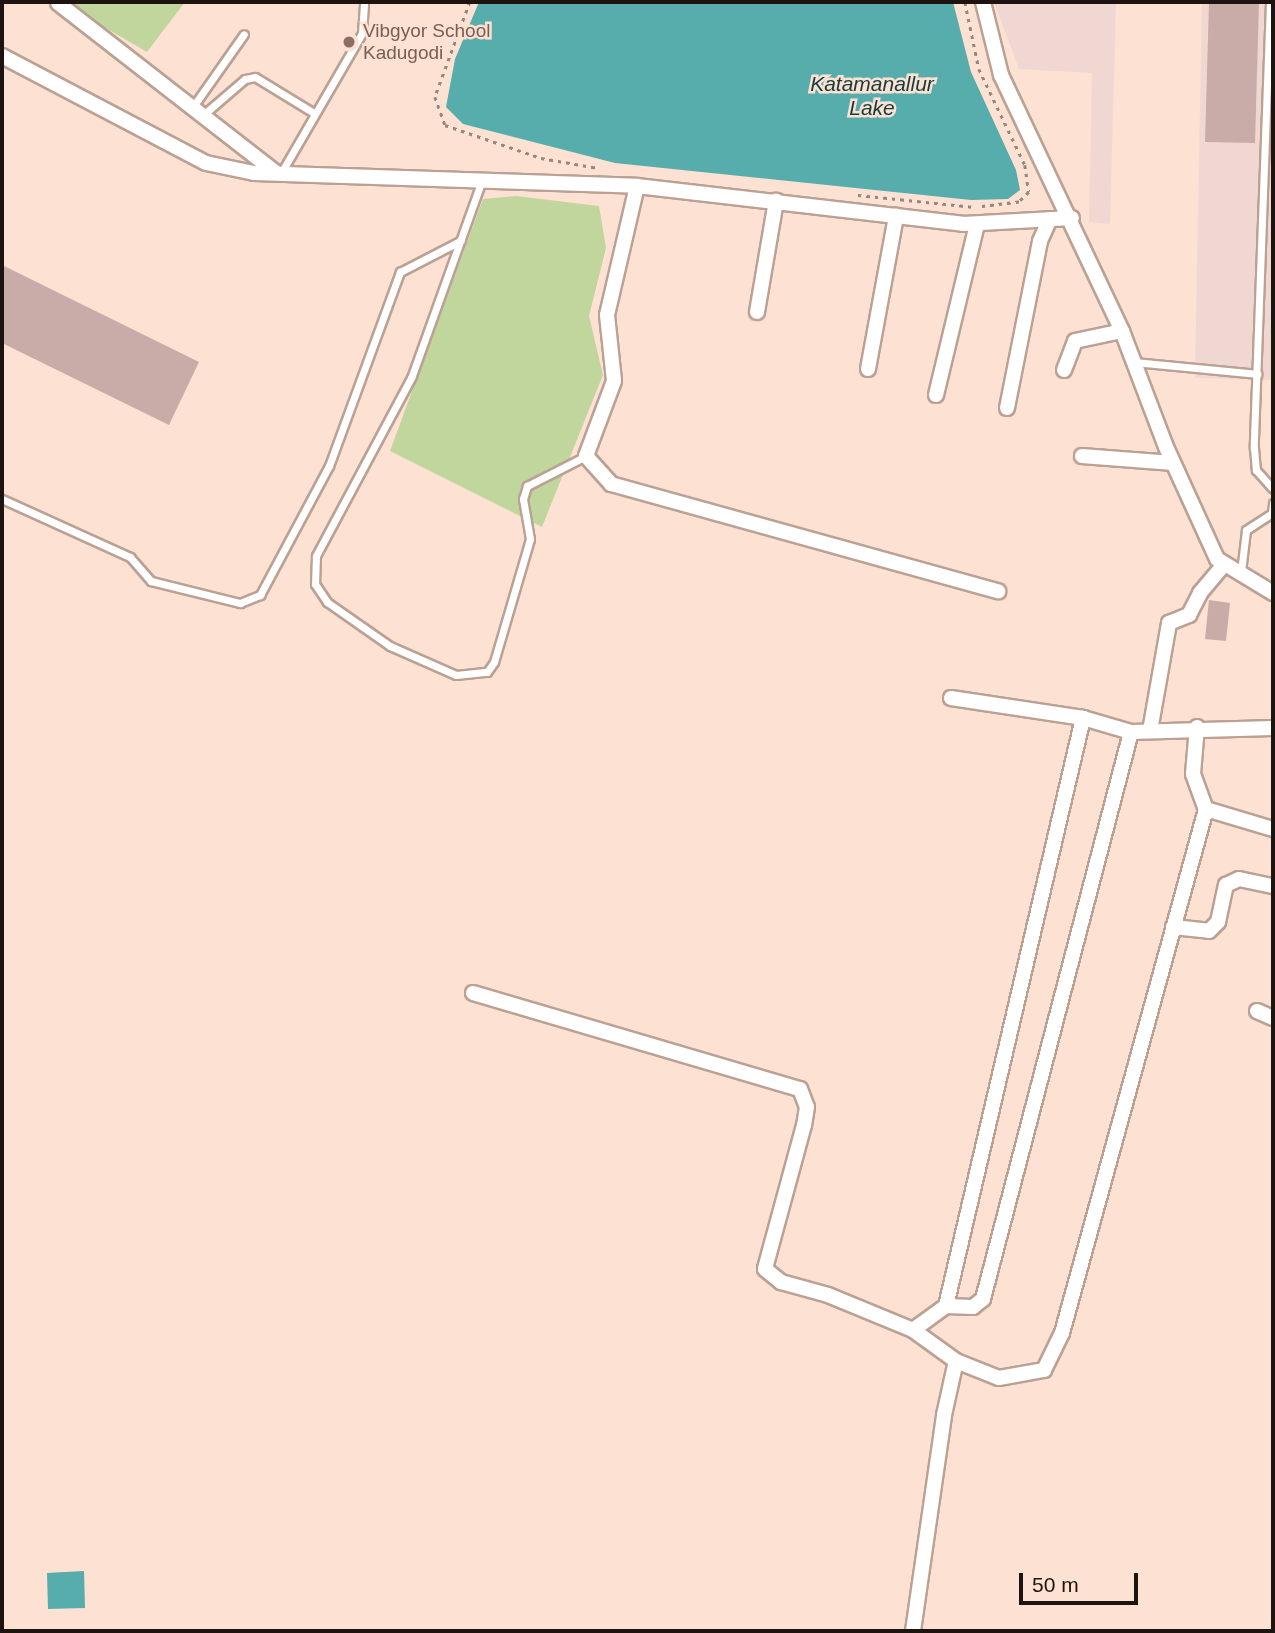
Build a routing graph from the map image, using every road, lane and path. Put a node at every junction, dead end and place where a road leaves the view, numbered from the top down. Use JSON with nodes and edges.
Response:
{"nodes":[{"id":1,"x":364,"y":2,"type":"edge"},
{"id":2,"x":470,"y":2,"type":"edge"},
{"id":3,"x":965,"y":2,"type":"edge"},
{"id":4,"x":983,"y":2,"type":"edge"},
{"id":5,"x":1270,"y":2,"type":"edge"},
{"id":6,"x":58,"y":3,"type":"edge"},
{"id":7,"x":244,"y":34,"type":"dead end"},
{"id":8,"x":2,"y":55,"type":"edge"},
{"id":9,"x":198,"y":112,"type":"junction"},
{"id":10,"x":314,"y":113,"type":"junction"},
{"id":11,"x":601,"y":169,"type":"dead end"},
{"id":12,"x":279,"y":173,"type":"junction"},
{"id":13,"x":482,"y":180,"type":"junction"},
{"id":14,"x":636,"y":186,"type":"junction"},
{"id":15,"x":857,"y":195,"type":"dead end"},
{"id":16,"x":775,"y":201,"type":"junction"},
{"id":17,"x":896,"y":216,"type":"junction"},
{"id":18,"x":1072,"y":218,"type":"junction"},
{"id":19,"x":1050,"y":219,"type":"junction"},
{"id":20,"x":977,"y":223,"type":"junction"},
{"id":21,"x":461,"y":241,"type":"junction"},
{"id":22,"x":757,"y":312,"type":"dead end"},
{"id":23,"x":1122,"y":331,"type":"junction"},
{"id":24,"x":1135,"y":362,"type":"junction"},
{"id":25,"x":868,"y":369,"type":"dead end"},
{"id":26,"x":1064,"y":370,"type":"dead end"},
{"id":27,"x":1257,"y":374,"type":"junction"},
{"id":28,"x":936,"y":395,"type":"dead end"},
{"id":29,"x":1007,"y":408,"type":"dead end"},
{"id":30,"x":586,"y":456,"type":"junction"},
{"id":31,"x":1082,"y":456,"type":"dead end"},
{"id":32,"x":1173,"y":463,"type":"junction"},
{"id":33,"x":1273,"y":489,"type":"edge"},
{"id":34,"x":2,"y":499,"type":"edge"},
{"id":35,"x":1273,"y":503,"type":"edge"},
{"id":36,"x":1224,"y":564,"type":"junction"},
{"id":37,"x":1240,"y":576,"type":"junction"},
{"id":38,"x":998,"y":591,"type":"dead end"},
{"id":39,"x":1273,"y":593,"type":"edge"},
{"id":40,"x":951,"y":698,"type":"dead end"},
{"id":41,"x":1083,"y":718,"type":"junction"},
{"id":42,"x":1198,"y":727,"type":"junction"},
{"id":43,"x":1273,"y":728,"type":"edge"},
{"id":44,"x":1150,"y":731,"type":"junction"},
{"id":45,"x":1131,"y":732,"type":"junction"},
{"id":46,"x":1206,"y":809,"type":"junction"},
{"id":47,"x":1273,"y":829,"type":"edge"},
{"id":48,"x":1273,"y":886,"type":"edge"},
{"id":49,"x":1173,"y":927,"type":"junction"},
{"id":50,"x":473,"y":993,"type":"dead end"},
{"id":51,"x":1257,"y":1011,"type":"dead end"},
{"id":52,"x":1273,"y":1018,"type":"edge"},
{"id":53,"x":946,"y":1306,"type":"junction"},
{"id":54,"x":913,"y":1330,"type":"junction"},
{"id":55,"x":956,"y":1361,"type":"junction"},
{"id":56,"x":913,"y":1631,"type":"edge"}],
"edges":[{"from":1,"to":10,"type":"lane"},
{"from":2,"to":11,"type":"path"},
{"from":3,"to":15,"type":"path"},
{"from":4,"to":18,"type":"street"},
{"from":5,"to":27,"type":"lane"},
{"from":6,"to":9,"type":"street"},
{"from":7,"to":9,"type":"lane"},
{"from":8,"to":12,"type":"street"},
{"from":9,"to":10,"type":"lane"},
{"from":9,"to":12,"type":"street"},
{"from":10,"to":12,"type":"lane"},
{"from":12,"to":13,"type":"street"},
{"from":13,"to":14,"type":"street"},
{"from":13,"to":21,"type":"lane"},
{"from":14,"to":16,"type":"street"},
{"from":14,"to":30,"type":"street"},
{"from":16,"to":17,"type":"street"},
{"from":16,"to":22,"type":"street"},
{"from":17,"to":20,"type":"street"},
{"from":17,"to":25,"type":"street"},
{"from":18,"to":19,"type":"street"},
{"from":18,"to":23,"type":"street"},
{"from":19,"to":20,"type":"street"},
{"from":19,"to":29,"type":"street"},
{"from":20,"to":28,"type":"street"},
{"from":21,"to":30,"type":"lane"},
{"from":21,"to":34,"type":"lane"},
{"from":23,"to":24,"type":"street"},
{"from":23,"to":26,"type":"street"},
{"from":24,"to":27,"type":"lane"},
{"from":24,"to":32,"type":"street"},
{"from":27,"to":33,"type":"lane"},
{"from":30,"to":38,"type":"street"},
{"from":31,"to":32,"type":"street"},
{"from":32,"to":36,"type":"street"},
{"from":35,"to":37,"type":"lane"},
{"from":36,"to":37,"type":"street"},
{"from":36,"to":44,"type":"street"},
{"from":37,"to":39,"type":"street"},
{"from":40,"to":41,"type":"street"},
{"from":41,"to":45,"type":"street"},
{"from":41,"to":53,"type":"street"},
{"from":42,"to":43,"type":"street"},
{"from":42,"to":44,"type":"street"},
{"from":42,"to":46,"type":"street"},
{"from":44,"to":45,"type":"street"},
{"from":45,"to":53,"type":"street"},
{"from":46,"to":47,"type":"street"},
{"from":46,"to":49,"type":"street"},
{"from":48,"to":49,"type":"street"},
{"from":49,"to":55,"type":"street"},
{"from":50,"to":54,"type":"street"},
{"from":51,"to":52,"type":"street"},
{"from":53,"to":54,"type":"street"},
{"from":54,"to":55,"type":"street"},
{"from":55,"to":56,"type":"street"}]}
